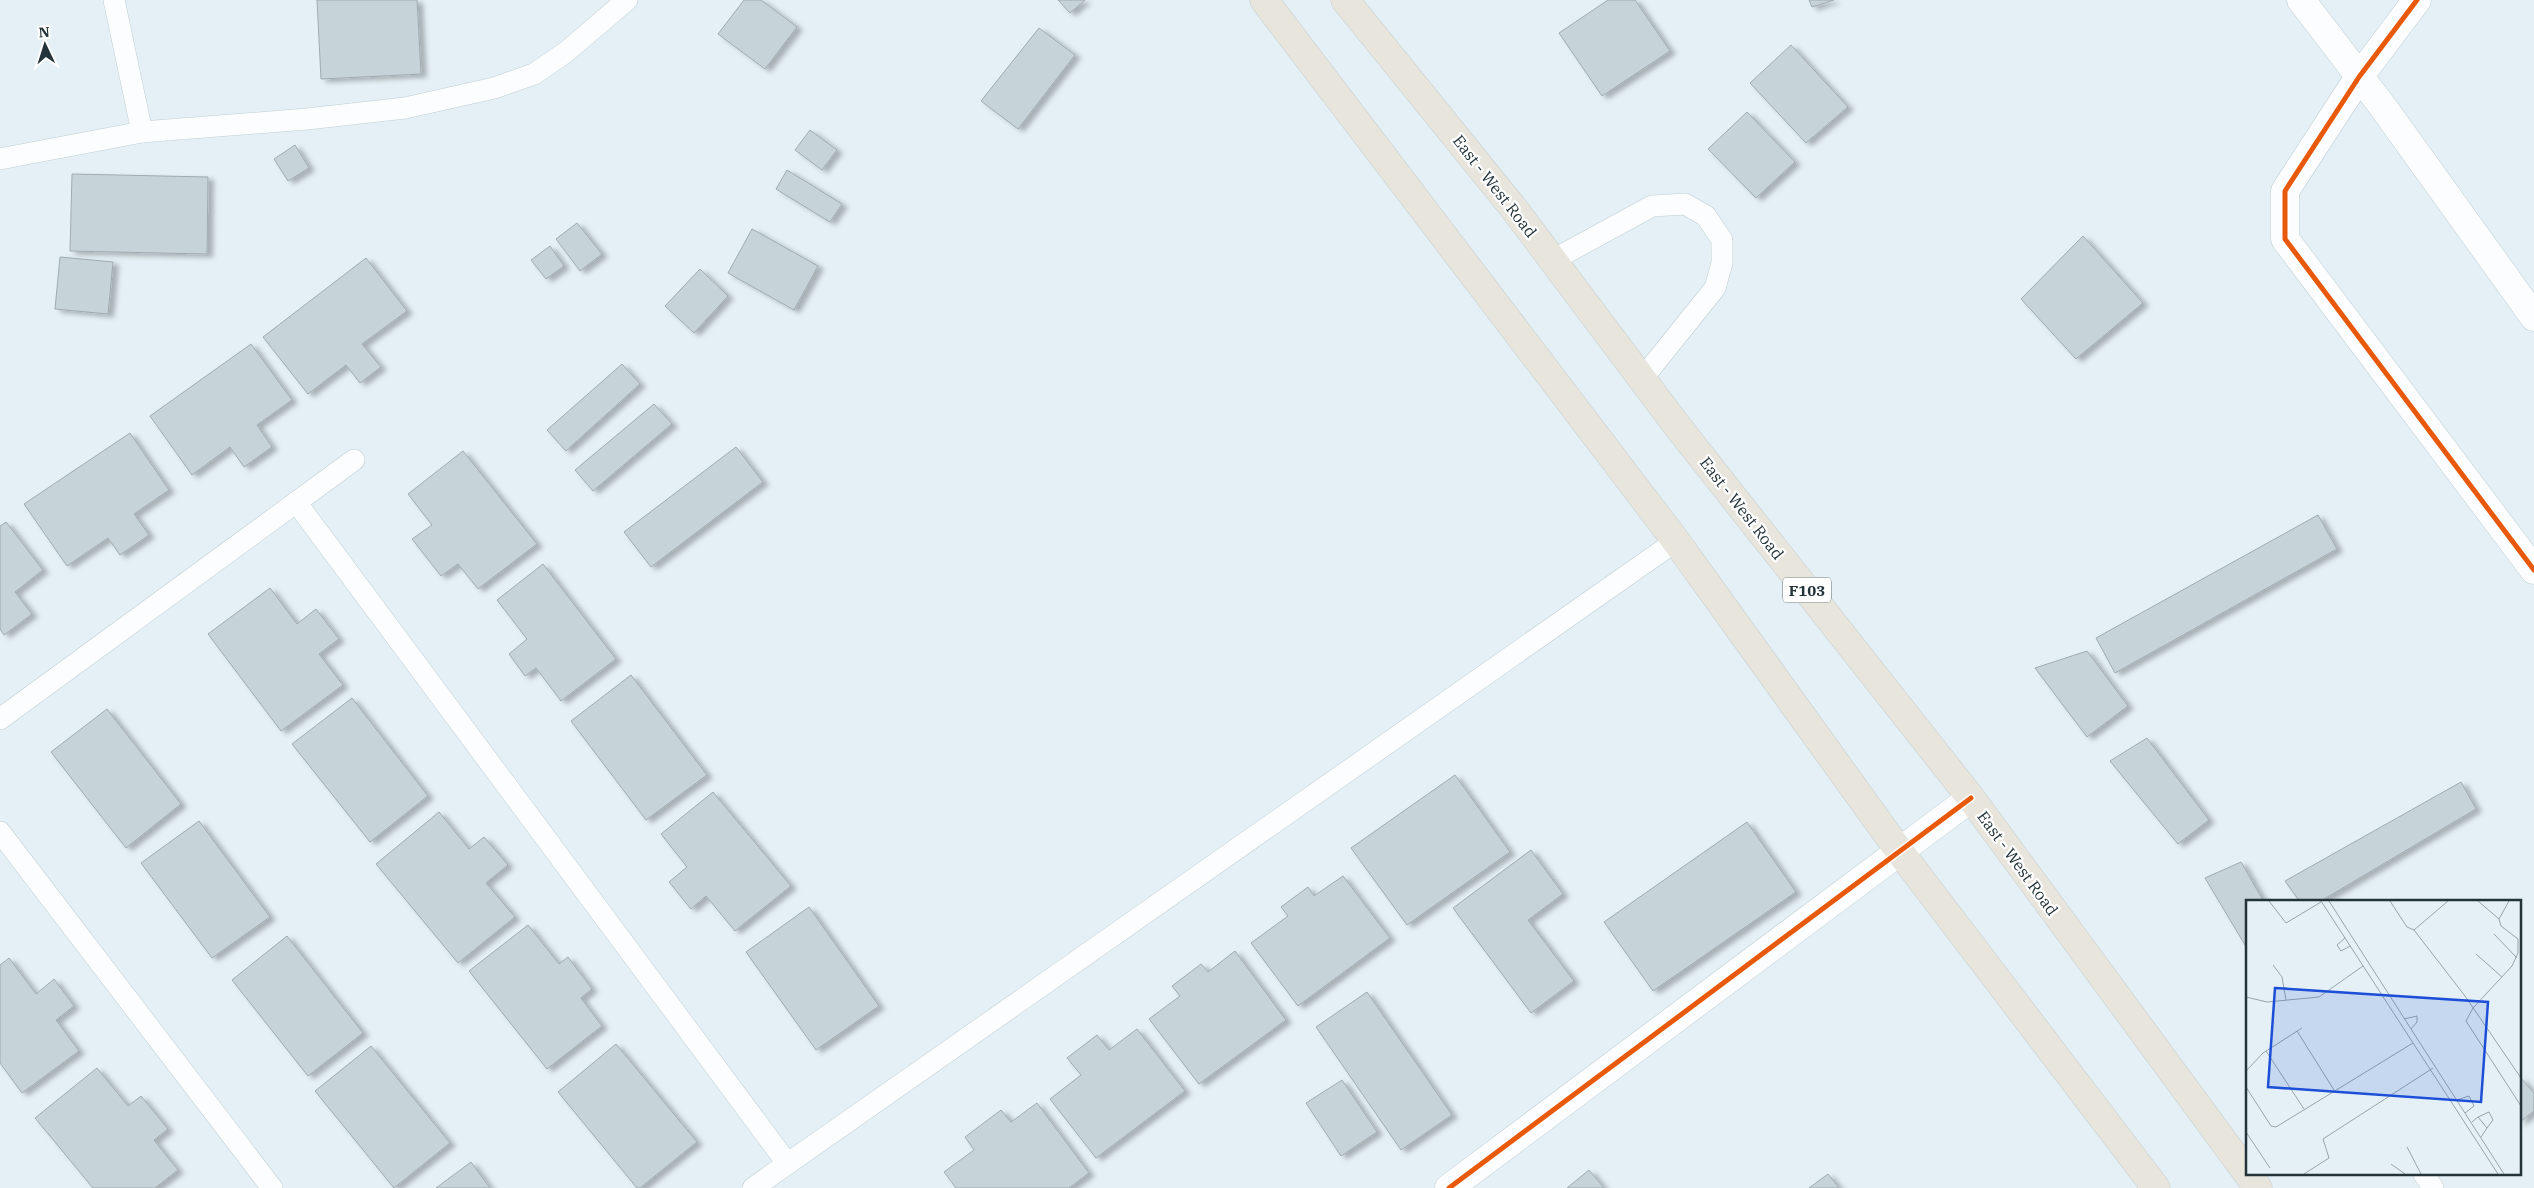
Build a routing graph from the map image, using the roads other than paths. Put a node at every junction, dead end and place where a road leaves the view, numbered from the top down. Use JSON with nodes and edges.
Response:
{"nodes":[{"id":1,"x":114,"y":0,"type":"edge"},
{"id":2,"x":626,"y":0,"type":"edge"},
{"id":3,"x":1264,"y":0,"type":"edge"},
{"id":4,"x":1345,"y":0,"type":"edge"},
{"id":5,"x":2301,"y":0,"type":"edge"},
{"id":6,"x":2417,"y":0,"type":"edge"},
{"id":7,"x":2359,"y":77,"type":"junction"},
{"id":8,"x":142,"y":132,"type":"junction"},
{"id":9,"x":0,"y":159,"type":"edge"},
{"id":10,"x":1553,"y":260,"type":"junction"},
{"id":11,"x":2534,"y":317,"type":"edge"},
{"id":12,"x":1642,"y":379,"type":"junction"},
{"id":13,"x":354,"y":460,"type":"dead end"},
{"id":14,"x":296,"y":502,"type":"junction"},
{"id":15,"x":1676,"y":541,"type":"junction"},
{"id":16,"x":2534,"y":570,"type":"edge"},
{"id":17,"x":0,"y":719,"type":"edge"},
{"id":18,"x":1971,"y":798,"type":"junction"},
{"id":19,"x":0,"y":832,"type":"edge"},
{"id":20,"x":1900,"y":852,"type":"junction"},
{"id":21,"x":786,"y":1163,"type":"junction"},
{"id":22,"x":2246,"y":1168,"type":"edge"},
{"id":23,"x":2425,"y":1176,"type":"edge"},
{"id":24,"x":272,"y":1188,"type":"edge"},
{"id":25,"x":753,"y":1188,"type":"edge"},
{"id":26,"x":1449,"y":1188,"type":"edge"},
{"id":27,"x":2156,"y":1188,"type":"edge"},
{"id":28,"x":2433,"y":1188,"type":"edge"}],
"edges":[{"from":1,"to":8,"type":"lane"},
{"from":2,"to":8,"type":"lane"},
{"from":3,"to":15,"type":"main road"},
{"from":4,"to":10,"type":"main road","name":"East - West Road","number":"F103"},
{"from":5,"to":7,"type":"street"},
{"from":6,"to":7,"type":"street"},
{"from":7,"to":11,"type":"street"},
{"from":7,"to":16,"type":"street"},
{"from":8,"to":9,"type":"lane"},
{"from":10,"to":12,"type":"main road","name":"East - West Road","number":"F103"},
{"from":10,"to":12,"type":"lane"},
{"from":12,"to":18,"type":"main road","name":"East - West Road","number":"F103"},
{"from":13,"to":14,"type":"lane"},
{"from":14,"to":17,"type":"lane"},
{"from":14,"to":21,"type":"lane"},
{"from":15,"to":20,"type":"main road"},
{"from":15,"to":21,"type":"lane"},
{"from":18,"to":20,"type":"street"},
{"from":18,"to":22,"type":"main road","name":"East - West Road","number":"F103"},
{"from":19,"to":24,"type":"lane"},
{"from":20,"to":26,"type":"street"},
{"from":20,"to":27,"type":"main road"},
{"from":21,"to":25,"type":"lane"},
{"from":23,"to":28,"type":"lane"}]}
